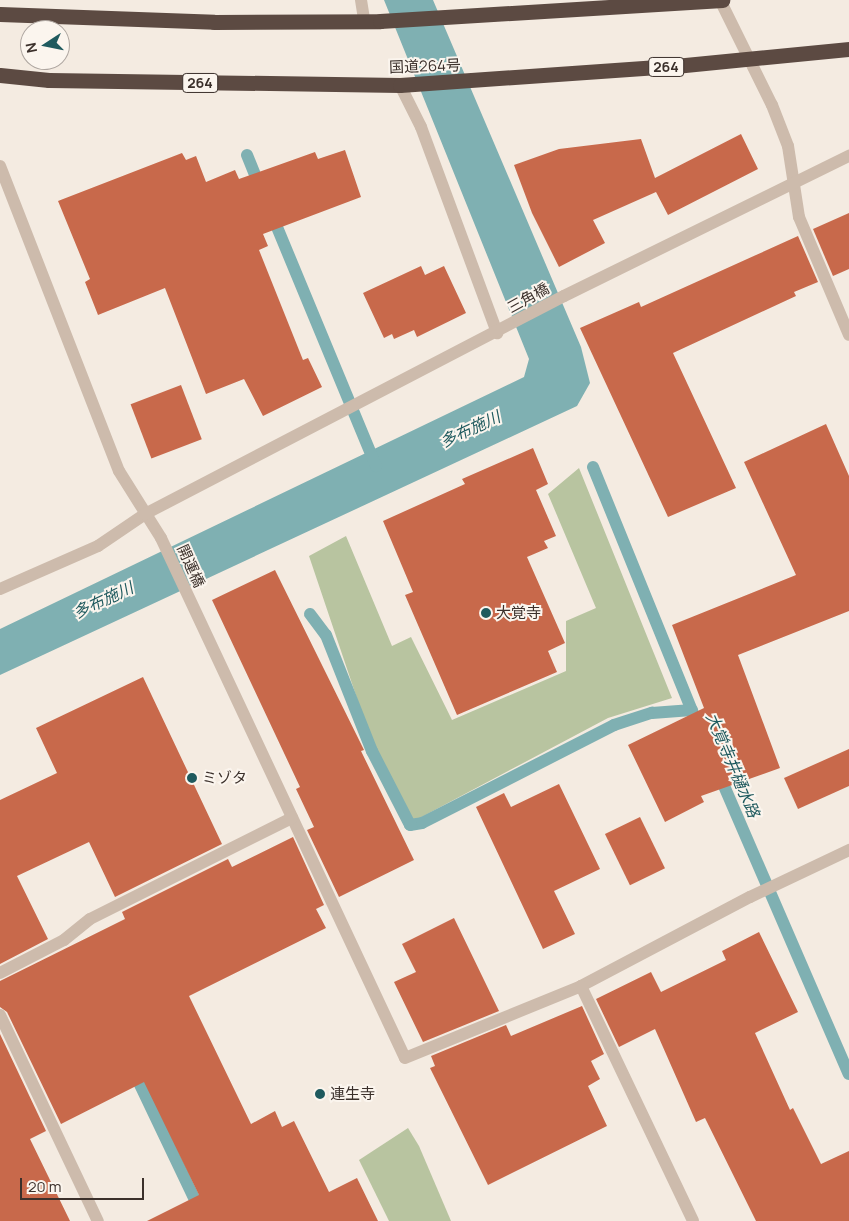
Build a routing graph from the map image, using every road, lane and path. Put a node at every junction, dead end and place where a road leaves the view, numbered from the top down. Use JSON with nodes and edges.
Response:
{"nodes":[{"id":1,"x":361,"y":0,"type":"edge"},
{"id":2,"x":721,"y":0,"type":"edge"},
{"id":3,"x":0,"y":14,"type":"edge"},
{"id":4,"x":364,"y":20,"type":"junction"},
{"id":5,"x":849,"y":49,"type":"edge"},
{"id":6,"x":752,"y":60,"type":"junction"},
{"id":7,"x":0,"y":75,"type":"edge"},
{"id":8,"x":400,"y":85,"type":"junction"},
{"id":9,"x":849,"y":156,"type":"edge"},
{"id":10,"x":0,"y":166,"type":"edge"},
{"id":11,"x":796,"y":184,"type":"junction"},
{"id":12,"x":502,"y":330,"type":"junction"},
{"id":13,"x":849,"y":335,"type":"edge"},
{"id":14,"x":145,"y":514,"type":"junction"},
{"id":15,"x":0,"y":589,"type":"edge"},
{"id":16,"x":292,"y":818,"type":"junction"},
{"id":17,"x":849,"y":850,"type":"edge"},
{"id":18,"x":0,"y":973,"type":"edge"},
{"id":19,"x":581,"y":986,"type":"junction"},
{"id":20,"x":0,"y":1015,"type":"edge"},
{"id":21,"x":98,"y":1221,"type":"edge"},
{"id":22,"x":693,"y":1221,"type":"edge"}],
"edges":[{"from":1,"to":4,"type":"street"},
{"from":2,"to":4,"type":"highway"},
{"from":2,"to":6,"type":"street"},
{"from":3,"to":4,"type":"highway"},
{"from":5,"to":6,"type":"highway","name":"国道264号","number":"264"},
{"from":6,"to":8,"type":"highway","name":"国道264号","number":"264"},
{"from":6,"to":11,"type":"street"},
{"from":7,"to":8,"type":"highway","name":"国道264号","number":"264"},
{"from":8,"to":12,"type":"street"},
{"from":9,"to":11,"type":"street","name":"三角橋"},
{"from":10,"to":14,"type":"street","name":"開運橋"},
{"from":11,"to":12,"type":"street","name":"三角橋"},
{"from":11,"to":13,"type":"street"},
{"from":12,"to":14,"type":"street","name":"三角橋"},
{"from":14,"to":15,"type":"street","name":"三角橋"},
{"from":14,"to":16,"type":"street","name":"開運橋"},
{"from":16,"to":18,"type":"street"},
{"from":16,"to":19,"type":"street","name":"開運橋"},
{"from":17,"to":19,"type":"street"},
{"from":19,"to":22,"type":"street"},
{"from":20,"to":21,"type":"street"}]}
